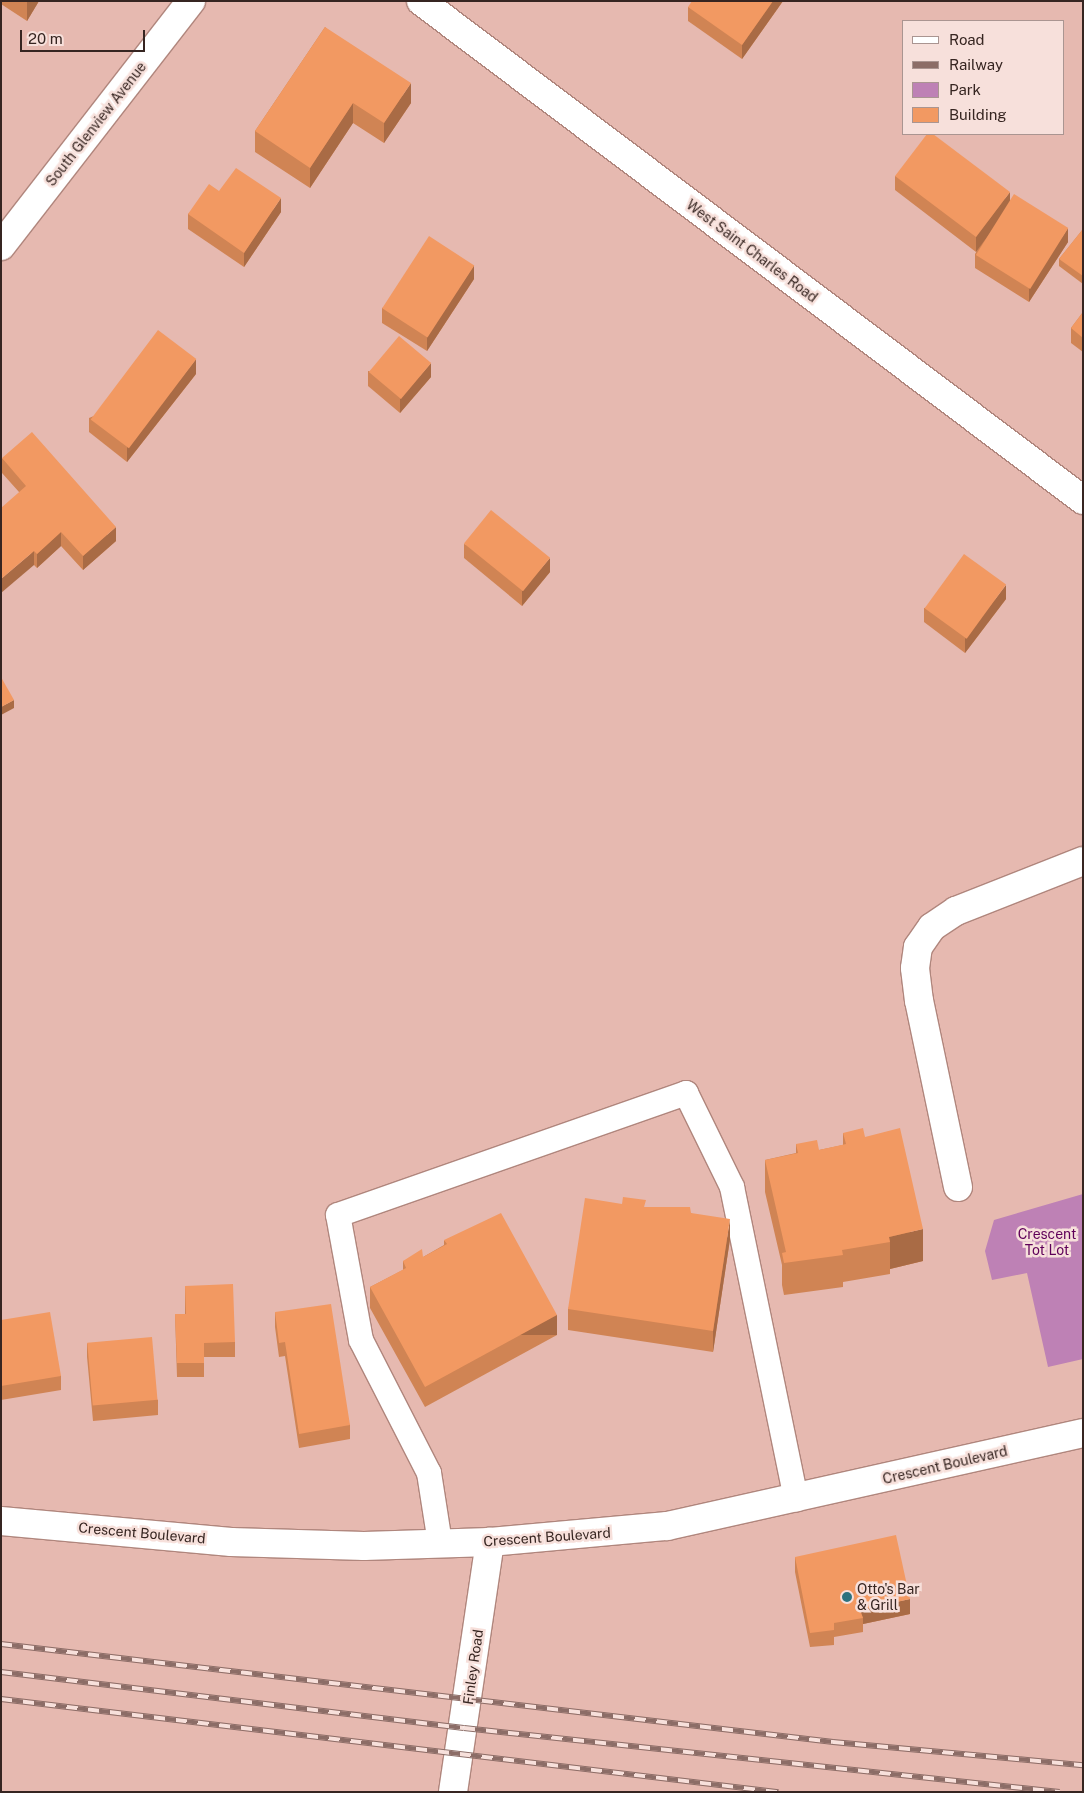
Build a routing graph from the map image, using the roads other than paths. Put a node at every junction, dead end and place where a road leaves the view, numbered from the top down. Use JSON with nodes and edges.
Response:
{"nodes":[{"id":1,"x":191,"y":1,"type":"edge"},
{"id":2,"x":421,"y":1,"type":"edge"},
{"id":3,"x":1,"y":246,"type":"edge"},
{"id":4,"x":1083,"y":500,"type":"edge"},
{"id":5,"x":1083,"y":860,"type":"edge"},
{"id":6,"x":958,"y":1187,"type":"dead end"},
{"id":7,"x":1083,"y":1433,"type":"edge"},
{"id":8,"x":796,"y":1500,"type":"junction"},
{"id":9,"x":1,"y":1521,"type":"edge"},
{"id":10,"x":490,"y":1542,"type":"junction"},
{"id":11,"x":440,"y":1543,"type":"junction"},
{"id":12,"x":453,"y":1792,"type":"edge"}],
"edges":[{"from":1,"to":3,"type":"main road","name":"South Glenview Avenue"},
{"from":2,"to":4,"type":"main road","name":"West Saint Charles Road"},
{"from":5,"to":6,"type":"main road"},
{"from":7,"to":8,"type":"main road","name":"Crescent Boulevard"},
{"from":8,"to":10,"type":"main road","name":"Crescent Boulevard"},
{"from":8,"to":11,"type":"lane"},
{"from":9,"to":11,"type":"main road","name":"Crescent Boulevard"},
{"from":10,"to":11,"type":"main road","name":"Crescent Boulevard"},
{"from":10,"to":12,"type":"main road","name":"Finley Road"}]}
